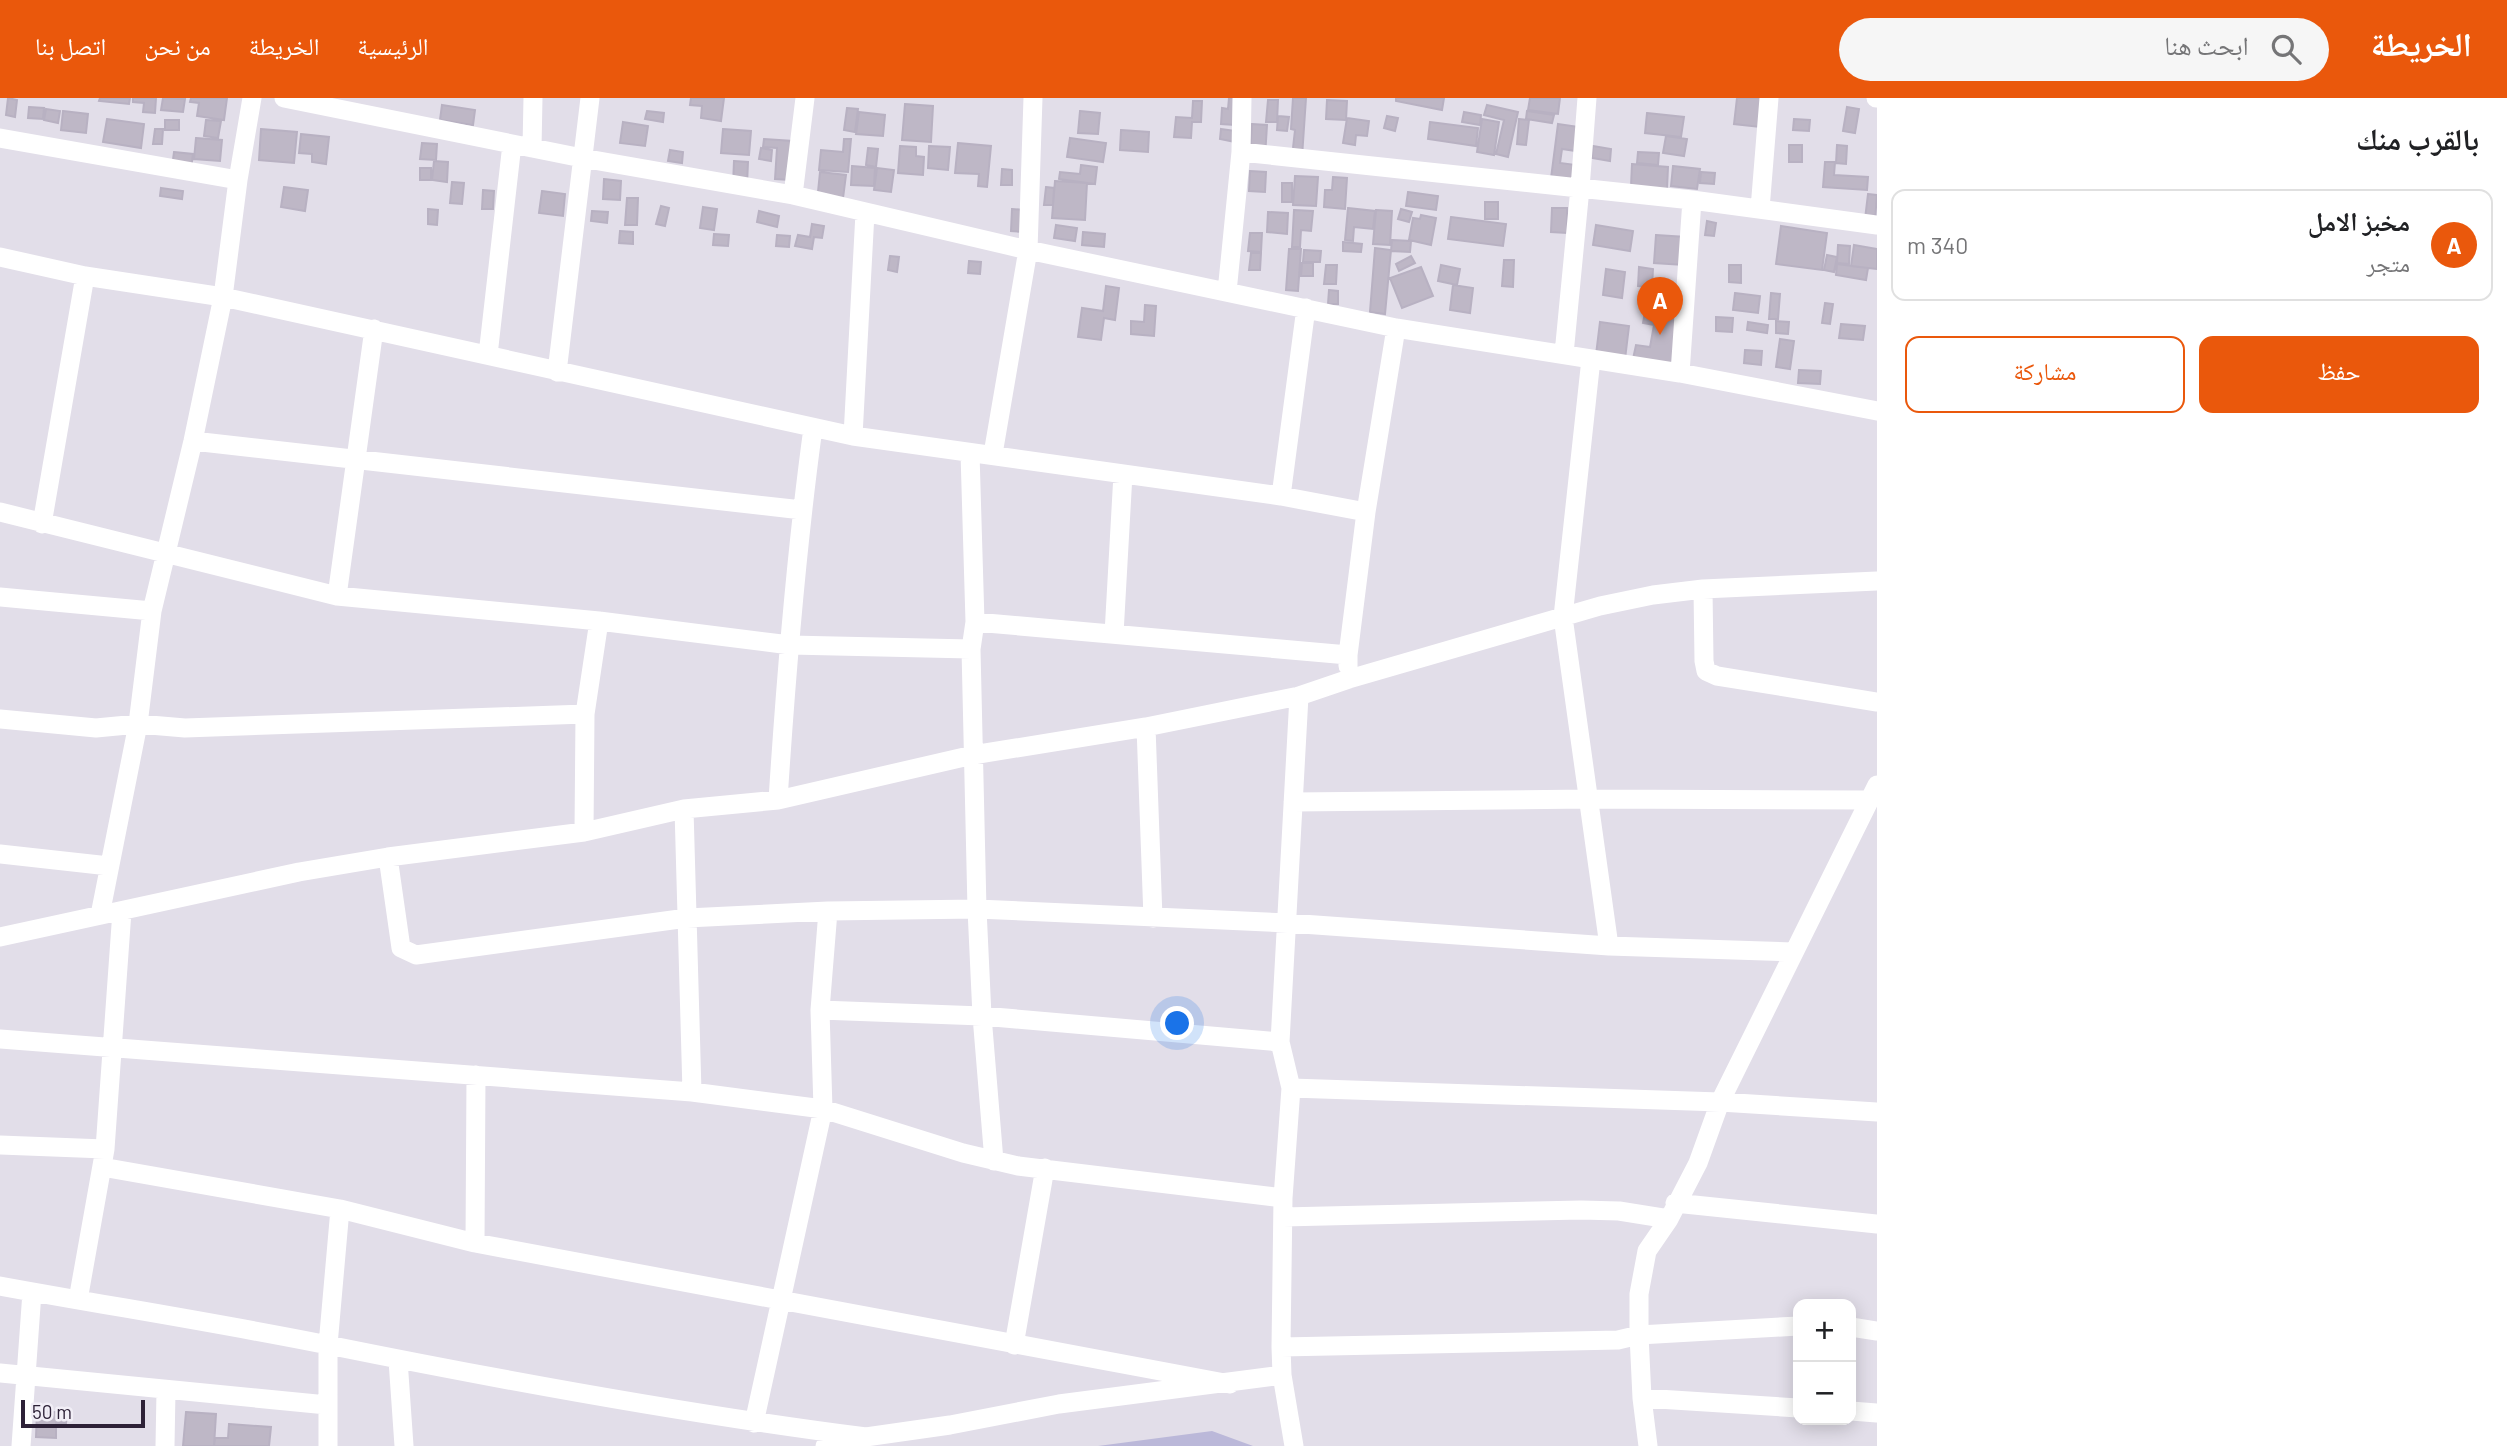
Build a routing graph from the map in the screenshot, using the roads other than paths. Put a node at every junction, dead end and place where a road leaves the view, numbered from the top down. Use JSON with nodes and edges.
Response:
{"nodes":[{"id":1,"x":252,"y":98,"type":"edge"},
{"id":2,"x":284,"y":98,"type":"edge"},
{"id":3,"x":533,"y":98,"type":"edge"},
{"id":4,"x":590,"y":98,"type":"edge"},
{"id":5,"x":805,"y":98,"type":"edge"},
{"id":6,"x":1033,"y":98,"type":"edge"},
{"id":7,"x":1242,"y":98,"type":"edge"},
{"id":8,"x":1587,"y":98,"type":"edge"},
{"id":9,"x":1769,"y":98,"type":"edge"},
{"id":10,"x":0,"y":138,"type":"edge"},
{"id":11,"x":522,"y":146,"type":"junction"},
{"id":12,"x":1241,"y":152,"type":"junction"},
{"id":13,"x":582,"y":158,"type":"junction"},
{"id":14,"x":238,"y":180,"type":"junction"},
{"id":15,"x":1580,"y":188,"type":"junction"},
{"id":16,"x":793,"y":195,"type":"junction"},
{"id":17,"x":1692,"y":201,"type":"junction"},
{"id":18,"x":1760,"y":209,"type":"junction"},
{"id":19,"x":865,"y":213,"type":"junction"},
{"id":20,"x":1877,"y":225,"type":"edge"},
{"id":21,"x":1028,"y":250,"type":"junction"},
{"id":22,"x":0,"y":257,"type":"edge"},
{"id":23,"x":85,"y":276,"type":"junction"},
{"id":24,"x":1227,"y":292,"type":"junction"},
{"id":25,"x":223,"y":297,"type":"junction"},
{"id":26,"x":1306,"y":308,"type":"junction"},
{"id":27,"x":1396,"y":328,"type":"junction"},
{"id":28,"x":374,"y":329,"type":"junction"},
{"id":29,"x":1563,"y":354,"type":"junction"},
{"id":30,"x":488,"y":355,"type":"junction"},
{"id":31,"x":1591,"y":359,"type":"junction"},
{"id":32,"x":557,"y":372,"type":"junction"},
{"id":33,"x":1680,"y":373,"type":"junction"},
{"id":34,"x":1877,"y":411,"type":"edge"},
{"id":35,"x":813,"y":428,"type":"junction"},
{"id":36,"x":853,"y":436,"type":"junction"},
{"id":37,"x":193,"y":442,"type":"junction"},
{"id":38,"x":970,"y":453,"type":"junction"},
{"id":39,"x":993,"y":454,"type":"junction"},
{"id":40,"x":357,"y":459,"type":"junction"},
{"id":41,"x":1123,"y":474,"type":"junction"},
{"id":42,"x":1281,"y":496,"type":"junction"},
{"id":43,"x":802,"y":510,"type":"junction"},
{"id":44,"x":0,"y":512,"type":"edge"},
{"id":45,"x":1366,"y":512,"type":"junction"},
{"id":46,"x":42,"y":524,"type":"junction"},
{"id":47,"x":166,"y":553,"type":"junction"},
{"id":48,"x":1877,"y":581,"type":"edge"},
{"id":49,"x":1703,"y":589,"type":"junction"},
{"id":50,"x":337,"y":596,"type":"junction"},
{"id":51,"x":0,"y":597,"type":"edge"},
{"id":52,"x":152,"y":611,"type":"junction"},
{"id":53,"x":1563,"y":617,"type":"junction"},
{"id":54,"x":599,"y":621,"type":"junction"},
{"id":55,"x":975,"y":622,"type":"junction"},
{"id":56,"x":1114,"y":634,"type":"junction"},
{"id":57,"x":790,"y":645,"type":"junction"},
{"id":58,"x":971,"y":649,"type":"junction"},
{"id":59,"x":1348,"y":655,"type":"junction"},
{"id":60,"x":1349,"y":679,"type":"junction"},
{"id":61,"x":1299,"y":696,"type":"junction"},
{"id":62,"x":1877,"y":702,"type":"edge"},
{"id":63,"x":585,"y":713,"type":"junction"},
{"id":64,"x":0,"y":719,"type":"edge"},
{"id":65,"x":138,"y":723,"type":"junction"},
{"id":66,"x":1146,"y":727,"type":"junction"},
{"id":67,"x":973,"y":755,"type":"junction"},
{"id":68,"x":1872,"y":792,"type":"edge"},
{"id":69,"x":1588,"y":799,"type":"junction"},
{"id":70,"x":778,"y":800,"type":"junction"},
{"id":71,"x":1293,"y":802,"type":"junction"},
{"id":72,"x":684,"y":808,"type":"junction"},
{"id":73,"x":584,"y":832,"type":"junction"},
{"id":74,"x":0,"y":853,"type":"edge"},
{"id":75,"x":388,"y":857,"type":"junction"},
{"id":76,"x":108,"y":866,"type":"junction"},
{"id":77,"x":977,"y":909,"type":"junction"},
{"id":78,"x":122,"y":911,"type":"junction"},
{"id":79,"x":828,"y":911,"type":"junction"},
{"id":80,"x":100,"y":915,"type":"junction"},
{"id":81,"x":687,"y":918,"type":"junction"},
{"id":82,"x":1153,"y":918,"type":"junction"},
{"id":83,"x":1287,"y":923,"type":"junction"},
{"id":84,"x":0,"y":937,"type":"edge"},
{"id":85,"x":1609,"y":946,"type":"junction"},
{"id":86,"x":1793,"y":952,"type":"junction"},
{"id":87,"x":820,"y":1010,"type":"junction"},
{"id":88,"x":982,"y":1016,"type":"junction"},
{"id":89,"x":0,"y":1039,"type":"edge"},
{"id":90,"x":1279,"y":1042,"type":"junction"},
{"id":91,"x":113,"y":1046,"type":"junction"},
{"id":92,"x":476,"y":1075,"type":"junction"},
{"id":93,"x":1291,"y":1088,"type":"junction"},
{"id":94,"x":692,"y":1092,"type":"junction"},
{"id":95,"x":1720,"y":1102,"type":"junction"},
{"id":96,"x":822,"y":1109,"type":"junction"},
{"id":97,"x":1877,"y":1112,"type":"edge"},
{"id":98,"x":0,"y":1144,"type":"edge"},
{"id":99,"x":104,"y":1158,"type":"junction"},
{"id":100,"x":994,"y":1161,"type":"junction"},
{"id":101,"x":1045,"y":1168,"type":"junction"},
{"id":102,"x":1283,"y":1208,"type":"junction"},
{"id":103,"x":340,"y":1209,"type":"junction"},
{"id":104,"x":1672,"y":1211,"type":"junction"},
{"id":105,"x":1877,"y":1224,"type":"edge"},
{"id":106,"x":475,"y":1243,"type":"junction"},
{"id":107,"x":0,"y":1286,"type":"edge"},
{"id":108,"x":32,"y":1292,"type":"junction"},
{"id":109,"x":78,"y":1300,"type":"junction"},
{"id":110,"x":781,"y":1300,"type":"junction"},
{"id":111,"x":1793,"y":1326,"type":"edge"},
{"id":112,"x":1856,"y":1328,"type":"edge"},
{"id":113,"x":1877,"y":1331,"type":"edge"},
{"id":114,"x":1639,"y":1335,"type":"junction"},
{"id":115,"x":328,"y":1345,"type":"junction"},
{"id":116,"x":1013,"y":1345,"type":"junction"},
{"id":117,"x":1281,"y":1347,"type":"junction"},
{"id":118,"x":398,"y":1360,"type":"junction"},
{"id":119,"x":0,"y":1373,"type":"edge"},
{"id":120,"x":1282,"y":1375,"type":"junction"},
{"id":121,"x":26,"y":1376,"type":"junction"},
{"id":122,"x":1230,"y":1384,"type":"junction"},
{"id":123,"x":166,"y":1391,"type":"junction"},
{"id":124,"x":1642,"y":1398,"type":"junction"},
{"id":125,"x":327,"y":1405,"type":"junction"},
{"id":126,"x":1793,"y":1408,"type":"edge"},
{"id":127,"x":1856,"y":1411,"type":"edge"},
{"id":128,"x":1877,"y":1413,"type":"edge"},
{"id":129,"x":754,"y":1423,"type":"junction"},
{"id":130,"x":866,"y":1437,"type":"junction"},
{"id":131,"x":21,"y":1446,"type":"edge"},
{"id":132,"x":165,"y":1446,"type":"edge"},
{"id":133,"x":328,"y":1446,"type":"edge"},
{"id":134,"x":404,"y":1446,"type":"edge"},
{"id":135,"x":825,"y":1446,"type":"edge"},
{"id":136,"x":1294,"y":1446,"type":"edge"},
{"id":137,"x":1648,"y":1446,"type":"edge"}],
"edges":[{"from":1,"to":14,"type":"street"},
{"from":2,"to":11,"type":"street"},
{"from":3,"to":11,"type":"street"},
{"from":4,"to":13,"type":"street"},
{"from":5,"to":16,"type":"street"},
{"from":6,"to":21,"type":"street"},
{"from":7,"to":12,"type":"street"},
{"from":8,"to":15,"type":"street"},
{"from":9,"to":18,"type":"street"},
{"from":10,"to":14,"type":"street"},
{"from":11,"to":13,"type":"street"},
{"from":11,"to":30,"type":"street"},
{"from":12,"to":15,"type":"street"},
{"from":12,"to":24,"type":"street"},
{"from":13,"to":16,"type":"street"},
{"from":13,"to":32,"type":"street"},
{"from":14,"to":25,"type":"street"},
{"from":15,"to":17,"type":"street"},
{"from":15,"to":29,"type":"street"},
{"from":16,"to":19,"type":"street"},
{"from":17,"to":18,"type":"street"},
{"from":17,"to":33,"type":"street"},
{"from":18,"to":20,"type":"street"},
{"from":19,"to":21,"type":"street"},
{"from":19,"to":36,"type":"street"},
{"from":21,"to":24,"type":"street"},
{"from":21,"to":39,"type":"street"},
{"from":22,"to":23,"type":"street"},
{"from":23,"to":25,"type":"street"},
{"from":23,"to":46,"type":"street"},
{"from":24,"to":26,"type":"street"},
{"from":25,"to":28,"type":"street"},
{"from":25,"to":37,"type":"street"},
{"from":26,"to":27,"type":"street"},
{"from":26,"to":42,"type":"street"},
{"from":27,"to":29,"type":"street"},
{"from":27,"to":45,"type":"street"},
{"from":28,"to":30,"type":"street"},
{"from":28,"to":40,"type":"street"},
{"from":29,"to":31,"type":"street"},
{"from":30,"to":32,"type":"street"},
{"from":31,"to":33,"type":"street"},
{"from":31,"to":53,"type":"street"},
{"from":32,"to":35,"type":"street"},
{"from":33,"to":34,"type":"street"},
{"from":35,"to":36,"type":"street"},
{"from":35,"to":43,"type":"street"},
{"from":36,"to":38,"type":"street"},
{"from":37,"to":40,"type":"street"},
{"from":37,"to":47,"type":"street"},
{"from":38,"to":39,"type":"street"},
{"from":38,"to":55,"type":"street"},
{"from":39,"to":41,"type":"street"},
{"from":40,"to":43,"type":"street"},
{"from":40,"to":50,"type":"street"},
{"from":41,"to":42,"type":"street"},
{"from":41,"to":56,"type":"street"},
{"from":42,"to":45,"type":"street"},
{"from":43,"to":57,"type":"street"},
{"from":44,"to":46,"type":"street"},
{"from":45,"to":59,"type":"street"},
{"from":46,"to":47,"type":"street"},
{"from":47,"to":50,"type":"street"},
{"from":47,"to":52,"type":"street"},
{"from":48,"to":49,"type":"street"},
{"from":49,"to":53,"type":"street"},
{"from":49,"to":62,"type":"street"},
{"from":50,"to":54,"type":"street"},
{"from":51,"to":52,"type":"street"},
{"from":52,"to":65,"type":"street"},
{"from":53,"to":60,"type":"street"},
{"from":53,"to":69,"type":"street"},
{"from":54,"to":57,"type":"street"},
{"from":54,"to":63,"type":"street"},
{"from":55,"to":56,"type":"street"},
{"from":55,"to":58,"type":"street"},
{"from":56,"to":59,"type":"street"},
{"from":57,"to":58,"type":"street"},
{"from":57,"to":70,"type":"street"},
{"from":58,"to":67,"type":"street"},
{"from":59,"to":60,"type":"street"},
{"from":60,"to":61,"type":"street"},
{"from":61,"to":66,"type":"street"},
{"from":61,"to":71,"type":"street"},
{"from":63,"to":65,"type":"street"},
{"from":63,"to":73,"type":"street"},
{"from":64,"to":65,"type":"street"},
{"from":65,"to":76,"type":"street"},
{"from":66,"to":67,"type":"street"},
{"from":66,"to":82,"type":"street"},
{"from":67,"to":70,"type":"street"},
{"from":67,"to":77,"type":"street"},
{"from":68,"to":69,"type":"street"},
{"from":68,"to":86,"type":"street"},
{"from":69,"to":71,"type":"street"},
{"from":69,"to":85,"type":"street"},
{"from":70,"to":72,"type":"street"},
{"from":71,"to":83,"type":"street"},
{"from":72,"to":73,"type":"street"},
{"from":72,"to":81,"type":"street"},
{"from":73,"to":75,"type":"street"},
{"from":74,"to":76,"type":"street"},
{"from":75,"to":78,"type":"street"},
{"from":75,"to":81,"type":"street"},
{"from":76,"to":80,"type":"street"},
{"from":77,"to":79,"type":"street"},
{"from":77,"to":82,"type":"street"},
{"from":77,"to":88,"type":"street"},
{"from":78,"to":80,"type":"street"},
{"from":78,"to":91,"type":"street"},
{"from":79,"to":81,"type":"street"},
{"from":79,"to":87,"type":"street"},
{"from":80,"to":84,"type":"street"},
{"from":81,"to":94,"type":"street"},
{"from":82,"to":83,"type":"street"},
{"from":83,"to":85,"type":"street"},
{"from":83,"to":90,"type":"street"},
{"from":85,"to":86,"type":"street"},
{"from":86,"to":95,"type":"street"},
{"from":87,"to":88,"type":"street"},
{"from":87,"to":96,"type":"street"},
{"from":88,"to":90,"type":"street"},
{"from":88,"to":100,"type":"street"},
{"from":89,"to":91,"type":"street"},
{"from":90,"to":93,"type":"street"},
{"from":91,"to":92,"type":"street"},
{"from":91,"to":99,"type":"street"},
{"from":92,"to":94,"type":"street"},
{"from":92,"to":106,"type":"street"},
{"from":93,"to":95,"type":"street"},
{"from":93,"to":102,"type":"street"},
{"from":94,"to":96,"type":"street"},
{"from":95,"to":97,"type":"street"},
{"from":95,"to":104,"type":"street"},
{"from":96,"to":100,"type":"street"},
{"from":96,"to":110,"type":"street"},
{"from":98,"to":99,"type":"street"},
{"from":99,"to":103,"type":"street"},
{"from":99,"to":109,"type":"street"},
{"from":100,"to":101,"type":"street"},
{"from":101,"to":102,"type":"street"},
{"from":101,"to":116,"type":"street"},
{"from":102,"to":104,"type":"street"},
{"from":102,"to":117,"type":"street"},
{"from":103,"to":106,"type":"street"},
{"from":103,"to":115,"type":"street"},
{"from":104,"to":105,"type":"street"},
{"from":104,"to":114,"type":"street"},
{"from":106,"to":110,"type":"street"},
{"from":107,"to":108,"type":"street"},
{"from":108,"to":109,"type":"street"},
{"from":108,"to":121,"type":"street"},
{"from":109,"to":115,"type":"street"},
{"from":110,"to":116,"type":"street"},
{"from":110,"to":129,"type":"street"},
{"from":111,"to":114,"type":"street"},
{"from":112,"to":113,"type":"street"},
{"from":114,"to":117,"type":"street"},
{"from":114,"to":124,"type":"street"},
{"from":115,"to":118,"type":"street"},
{"from":115,"to":125,"type":"street"},
{"from":116,"to":122,"type":"street"},
{"from":117,"to":120,"type":"street"},
{"from":118,"to":129,"type":"street"},
{"from":118,"to":134,"type":"street"},
{"from":119,"to":121,"type":"street"},
{"from":120,"to":122,"type":"street"},
{"from":120,"to":136,"type":"street"},
{"from":121,"to":123,"type":"street"},
{"from":121,"to":131,"type":"street"},
{"from":122,"to":130,"type":"street"},
{"from":123,"to":125,"type":"street"},
{"from":123,"to":132,"type":"street"},
{"from":124,"to":126,"type":"street"},
{"from":124,"to":137,"type":"street"},
{"from":125,"to":133,"type":"street"},
{"from":127,"to":128,"type":"street"},
{"from":129,"to":130,"type":"street"},
{"from":130,"to":135,"type":"street"}]}
